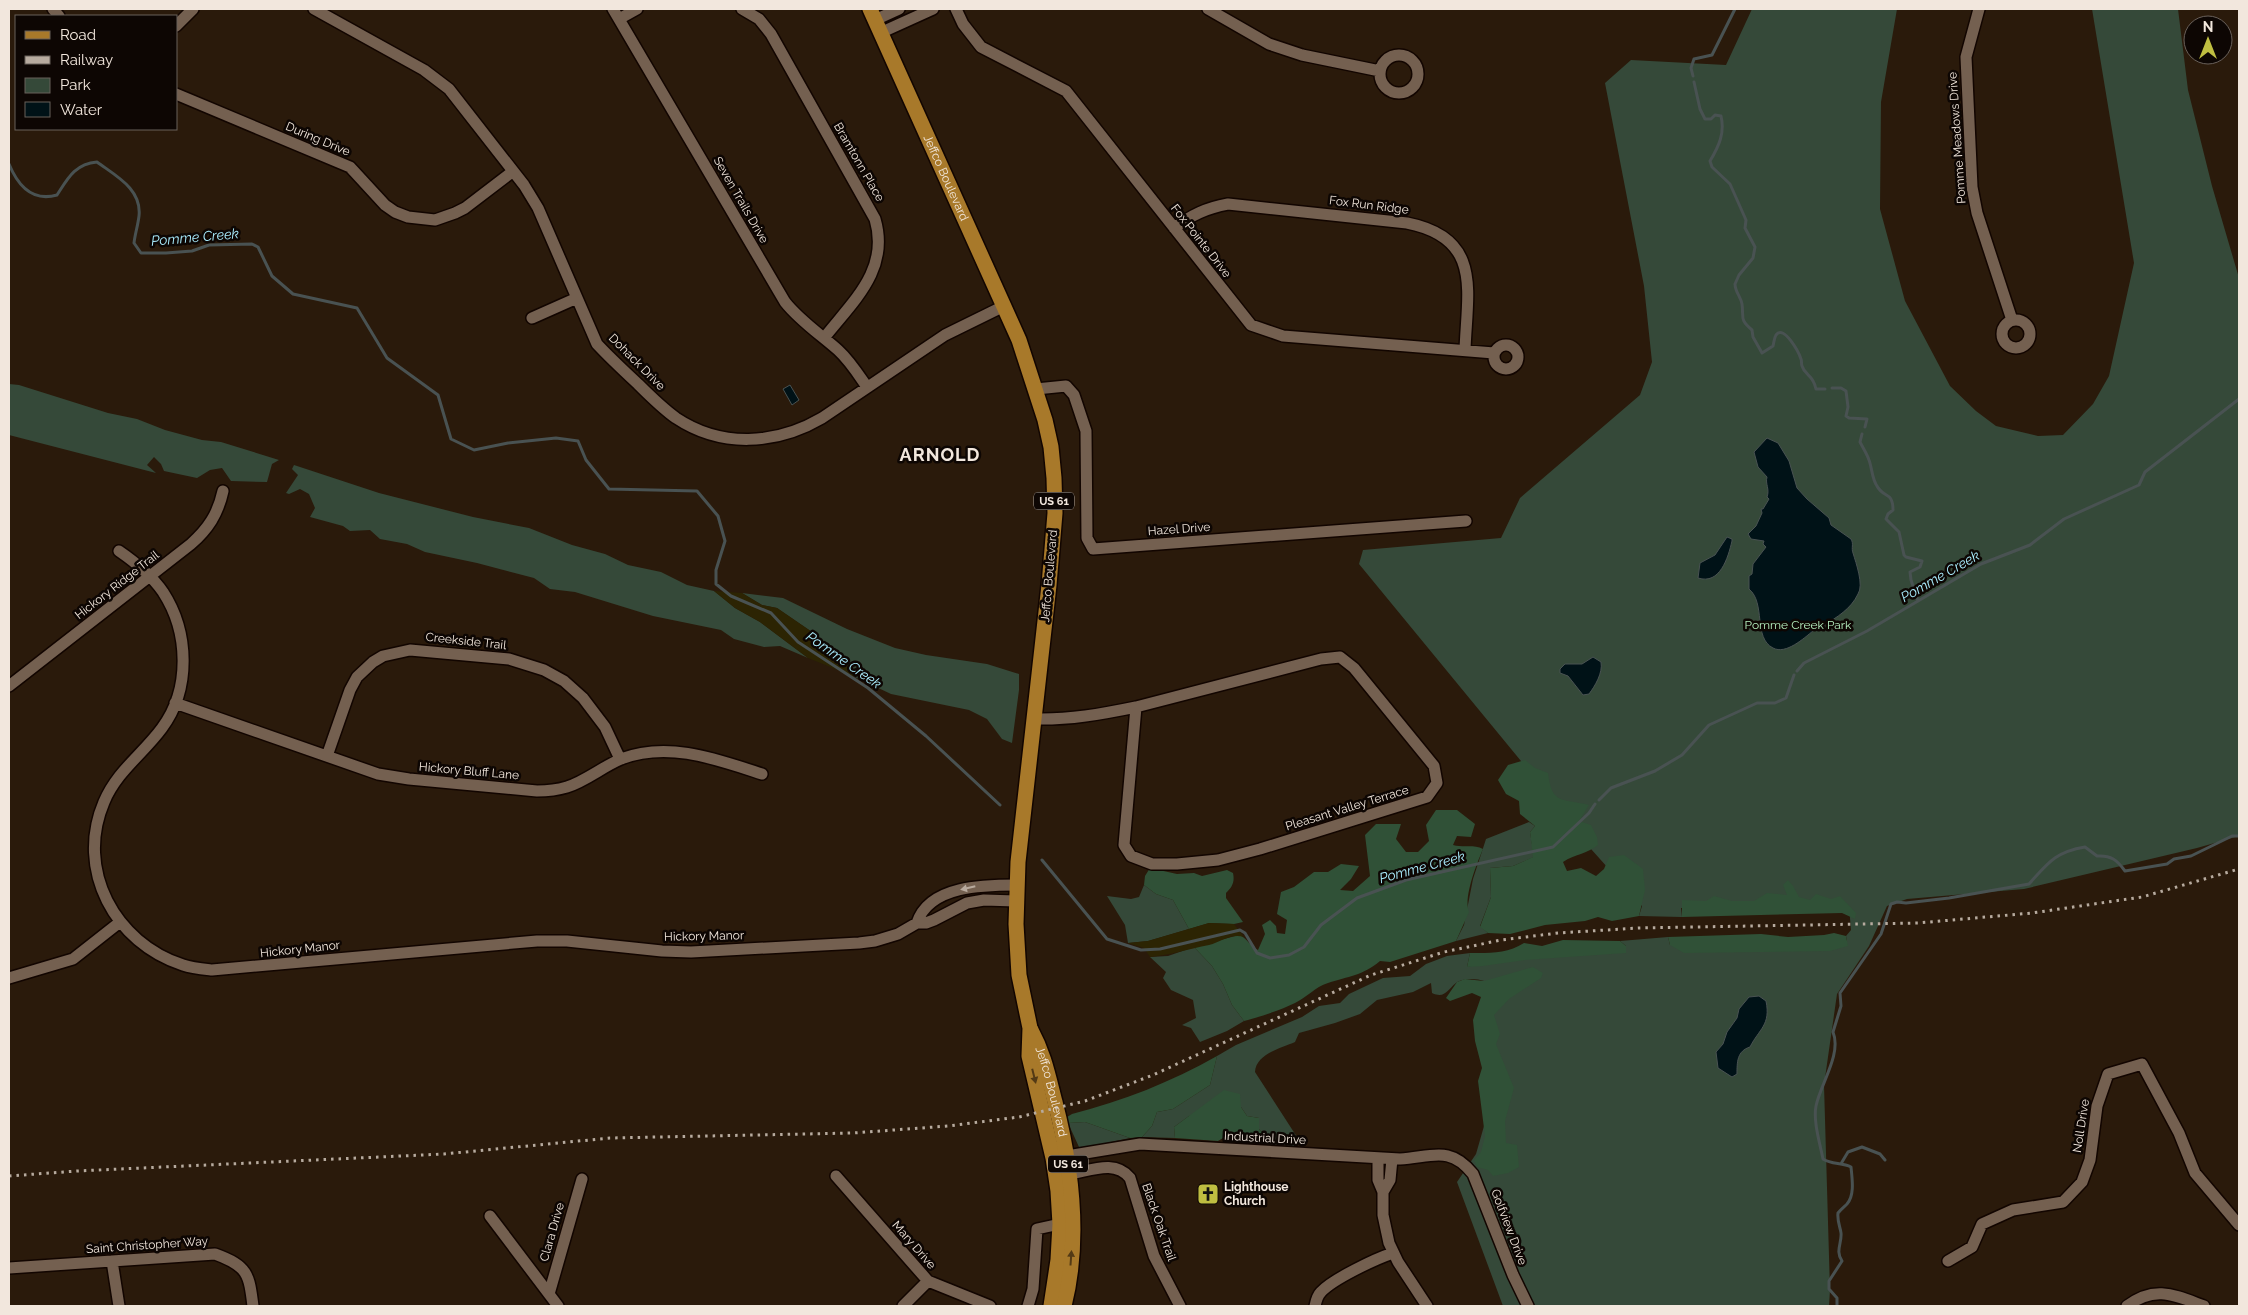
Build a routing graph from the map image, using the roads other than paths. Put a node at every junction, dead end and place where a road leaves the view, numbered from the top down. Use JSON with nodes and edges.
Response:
{"nodes":[{"id":1,"x":193,"y":9,"type":"edge"},
{"id":2,"x":314,"y":9,"type":"edge"},
{"id":3,"x":637,"y":9,"type":"edge"},
{"id":4,"x":742,"y":9,"type":"edge"},
{"id":5,"x":899,"y":9,"type":"edge"},
{"id":6,"x":933,"y":9,"type":"edge"},
{"id":7,"x":956,"y":9,"type":"edge"},
{"id":8,"x":1208,"y":9,"type":"edge"},
{"id":9,"x":1979,"y":9,"type":"edge"},
{"id":10,"x":616,"y":14,"type":"edge"},
{"id":11,"x":875,"y":20,"type":"edge"},
{"id":12,"x":178,"y":24,"type":"edge"},
{"id":13,"x":1380,"y":71,"type":"dead end"},
{"id":14,"x":178,"y":95,"type":"edge"},
{"id":15,"x":512,"y":172,"type":"junction"},
{"id":16,"x":1174,"y":228,"type":"junction"},
{"id":17,"x":577,"y":298,"type":"junction"},
{"id":18,"x":1004,"y":306,"type":"junction"},
{"id":19,"x":532,"y":318,"type":"dead end"},
{"id":20,"x":2012,"y":320,"type":"dead end"},
{"id":21,"x":824,"y":338,"type":"junction"},
{"id":22,"x":1465,"y":350,"type":"junction"},
{"id":23,"x":1494,"y":353,"type":"dead end"},
{"id":24,"x":867,"y":387,"type":"junction"},
{"id":25,"x":1036,"y":389,"type":"junction"},
{"id":26,"x":223,"y":491,"type":"dead end"},
{"id":27,"x":1466,"y":521,"type":"dead end"},
{"id":28,"x":119,"y":550,"type":"dead end"},
{"id":29,"x":149,"y":577,"type":"junction"},
{"id":30,"x":9,"y":686,"type":"edge"},
{"id":31,"x":176,"y":703,"type":"junction"},
{"id":32,"x":1136,"y":707,"type":"junction"},
{"id":33,"x":1034,"y":719,"type":"junction"},
{"id":34,"x":327,"y":756,"type":"junction"},
{"id":35,"x":620,"y":760,"type":"junction"},
{"id":36,"x":762,"y":774,"type":"dead end"},
{"id":37,"x":1017,"y":885,"type":"junction"},
{"id":38,"x":1016,"y":901,"type":"junction"},
{"id":39,"x":120,"y":922,"type":"junction"},
{"id":40,"x":918,"y":923,"type":"junction"},
{"id":41,"x":9,"y":978,"type":"edge"},
{"id":42,"x":1030,"y":1028,"type":"junction"},
{"id":43,"x":1067,"y":1156,"type":"junction"},
{"id":44,"x":1378,"y":1158,"type":"junction"},
{"id":45,"x":1392,"y":1158,"type":"junction"},
{"id":46,"x":1460,"y":1161,"type":"joint"},
{"id":47,"x":1070,"y":1174,"type":"junction"},
{"id":48,"x":836,"y":1176,"type":"dead end"},
{"id":49,"x":1378,"y":1176,"type":"junction"},
{"id":50,"x":1391,"y":1176,"type":"junction"},
{"id":51,"x":582,"y":1179,"type":"dead end"},
{"id":52,"x":1383,"y":1192,"type":"junction"},
{"id":53,"x":490,"y":1216,"type":"dead end"},
{"id":54,"x":1060,"y":1224,"type":"junction"},
{"id":55,"x":2239,"y":1225,"type":"edge"},
{"id":56,"x":1393,"y":1253,"type":"junction"},
{"id":57,"x":112,"y":1261,"type":"junction"},
{"id":58,"x":1948,"y":1261,"type":"dead end"},
{"id":59,"x":9,"y":1268,"type":"edge"},
{"id":60,"x":928,"y":1281,"type":"junction"},
{"id":61,"x":548,"y":1294,"type":"junction"},
{"id":62,"x":119,"y":1306,"type":"edge"},
{"id":63,"x":253,"y":1306,"type":"edge"},
{"id":64,"x":558,"y":1306,"type":"edge"},
{"id":65,"x":903,"y":1306,"type":"edge"},
{"id":66,"x":990,"y":1306,"type":"edge"},
{"id":67,"x":1028,"y":1306,"type":"edge"},
{"id":68,"x":1051,"y":1306,"type":"edge"},
{"id":69,"x":1064,"y":1306,"type":"edge"},
{"id":70,"x":1180,"y":1306,"type":"edge"},
{"id":71,"x":1315,"y":1306,"type":"edge"},
{"id":72,"x":1427,"y":1306,"type":"edge"},
{"id":73,"x":1528,"y":1306,"type":"edge"},
{"id":74,"x":2127,"y":1306,"type":"edge"},
{"id":75,"x":2204,"y":1306,"type":"edge"}],
"edges":[{"from":1,"to":12,"type":"street"},
{"from":2,"to":15,"type":"street","name":"Dohack Drive"},
{"from":3,"to":10,"type":"street"},
{"from":4,"to":21,"type":"street","name":"Bramtonn Place"},
{"from":5,"to":11,"type":"street"},
{"from":6,"to":11,"type":"street"},
{"from":7,"to":16,"type":"street","name":"Fox Pointe Drive"},
{"from":8,"to":13,"type":"street"},
{"from":9,"to":20,"type":"street","name":"Pomme Meadows Drive"},
{"from":10,"to":21,"type":"street","name":"Seven Trails Drive"},
{"from":11,"to":18,"type":"main road","name":"Jeffco Boulevard","number":"US 61"},
{"from":14,"to":15,"type":"street","name":"During Drive"},
{"from":15,"to":17,"type":"street","name":"Dohack Drive"},
{"from":16,"to":22,"type":"street","name":"Fox Pointe Drive"},
{"from":16,"to":22,"type":"street","name":"Fox Run Ridge"},
{"from":17,"to":19,"type":"street"},
{"from":17,"to":24,"type":"street","name":"Dohack Drive"},
{"from":18,"to":24,"type":"street","name":"Dohack Drive"},
{"from":18,"to":25,"type":"main road","name":"Jeffco Boulevard","number":"US 61"},
{"from":21,"to":24,"type":"street","name":"Seven Trails Drive"},
{"from":22,"to":23,"type":"street","name":"Fox Pointe Drive"},
{"from":25,"to":27,"type":"street","name":"Hazel Drive"},
{"from":25,"to":33,"type":"main road","name":"Jeffco Boulevard","number":"US 61"},
{"from":26,"to":29,"type":"street","name":"Hickory Ridge Trail"},
{"from":28,"to":29,"type":"street","name":"Hickory Manor"},
{"from":29,"to":30,"type":"street","name":"Hickory Ridge Trail"},
{"from":29,"to":31,"type":"street","name":"Hickory Manor"},
{"from":31,"to":34,"type":"street","name":"Hickory Bluff Lane"},
{"from":31,"to":39,"type":"street","name":"Hickory Manor"},
{"from":32,"to":32,"type":"street","name":"Pleasant Valley Terrace"},
{"from":32,"to":33,"type":"street","name":"Pleasant Valley Terrace"},
{"from":33,"to":37,"type":"main road","name":"Jeffco Boulevard","number":"US 61"},
{"from":34,"to":35,"type":"street","name":"Hickory Bluff Lane"},
{"from":34,"to":35,"type":"street","name":"Creekside Trail"},
{"from":35,"to":36,"type":"street","name":"Hickory Bluff Lane"},
{"from":37,"to":38,"type":"main road","name":"Jeffco Boulevard","number":"US 61"},
{"from":37,"to":40,"type":"street","name":"Hickory Manor","one_way":true},
{"from":38,"to":40,"type":"street","name":"Hickory Manor"},
{"from":38,"to":42,"type":"main road","name":"Jeffco Boulevard","number":"US 61"},
{"from":39,"to":40,"type":"street","name":"Hickory Manor"},
{"from":39,"to":41,"type":"street"},
{"from":42,"to":43,"type":"main road","name":"Jeffco Boulevard","number":"US 61"},
{"from":42,"to":54,"type":"main road","name":"Jeffco Boulevard","number":"US 61","one_way":true},
{"from":43,"to":44,"type":"street","name":"Industrial Drive"},
{"from":43,"to":47,"type":"main road","name":"Jeffco Boulevard","number":"US 61"},
{"from":44,"to":45,"type":"street","name":"Industrial Drive"},
{"from":44,"to":49,"type":"street"},
{"from":45,"to":46,"type":"street","name":"Industrial Drive"},
{"from":45,"to":50,"type":"street"},
{"from":46,"to":73,"type":"street","name":"Golfview Drive"},
{"from":69,"to":47,"type":"main road","name":"Jeffco Boulevard","number":"US 61","one_way":true},
{"from":47,"to":70,"type":"street","name":"Black Oak Trail"},
{"from":48,"to":60,"type":"street","name":"Mary Drive"},
{"from":49,"to":50,"type":"street"},
{"from":49,"to":52,"type":"street"},
{"from":50,"to":52,"type":"street"},
{"from":51,"to":61,"type":"street","name":"Clara Drive"},
{"from":52,"to":56,"type":"street"},
{"from":53,"to":61,"type":"street"},
{"from":54,"to":67,"type":"street"},
{"from":54,"to":68,"type":"main road","name":"Jeffco Boulevard","number":"US 61"},
{"from":55,"to":58,"type":"street","name":"Noll Drive"},
{"from":56,"to":71,"type":"street"},
{"from":56,"to":72,"type":"street"},
{"from":57,"to":59,"type":"street","name":"Saint Christopher Way"},
{"from":57,"to":62,"type":"street"},
{"from":57,"to":63,"type":"street","name":"Saint Christopher Way"},
{"from":60,"to":65,"type":"street"},
{"from":60,"to":66,"type":"street","name":"Mary Drive"},
{"from":61,"to":64,"type":"street"},
{"from":74,"to":75,"type":"street"}]}
